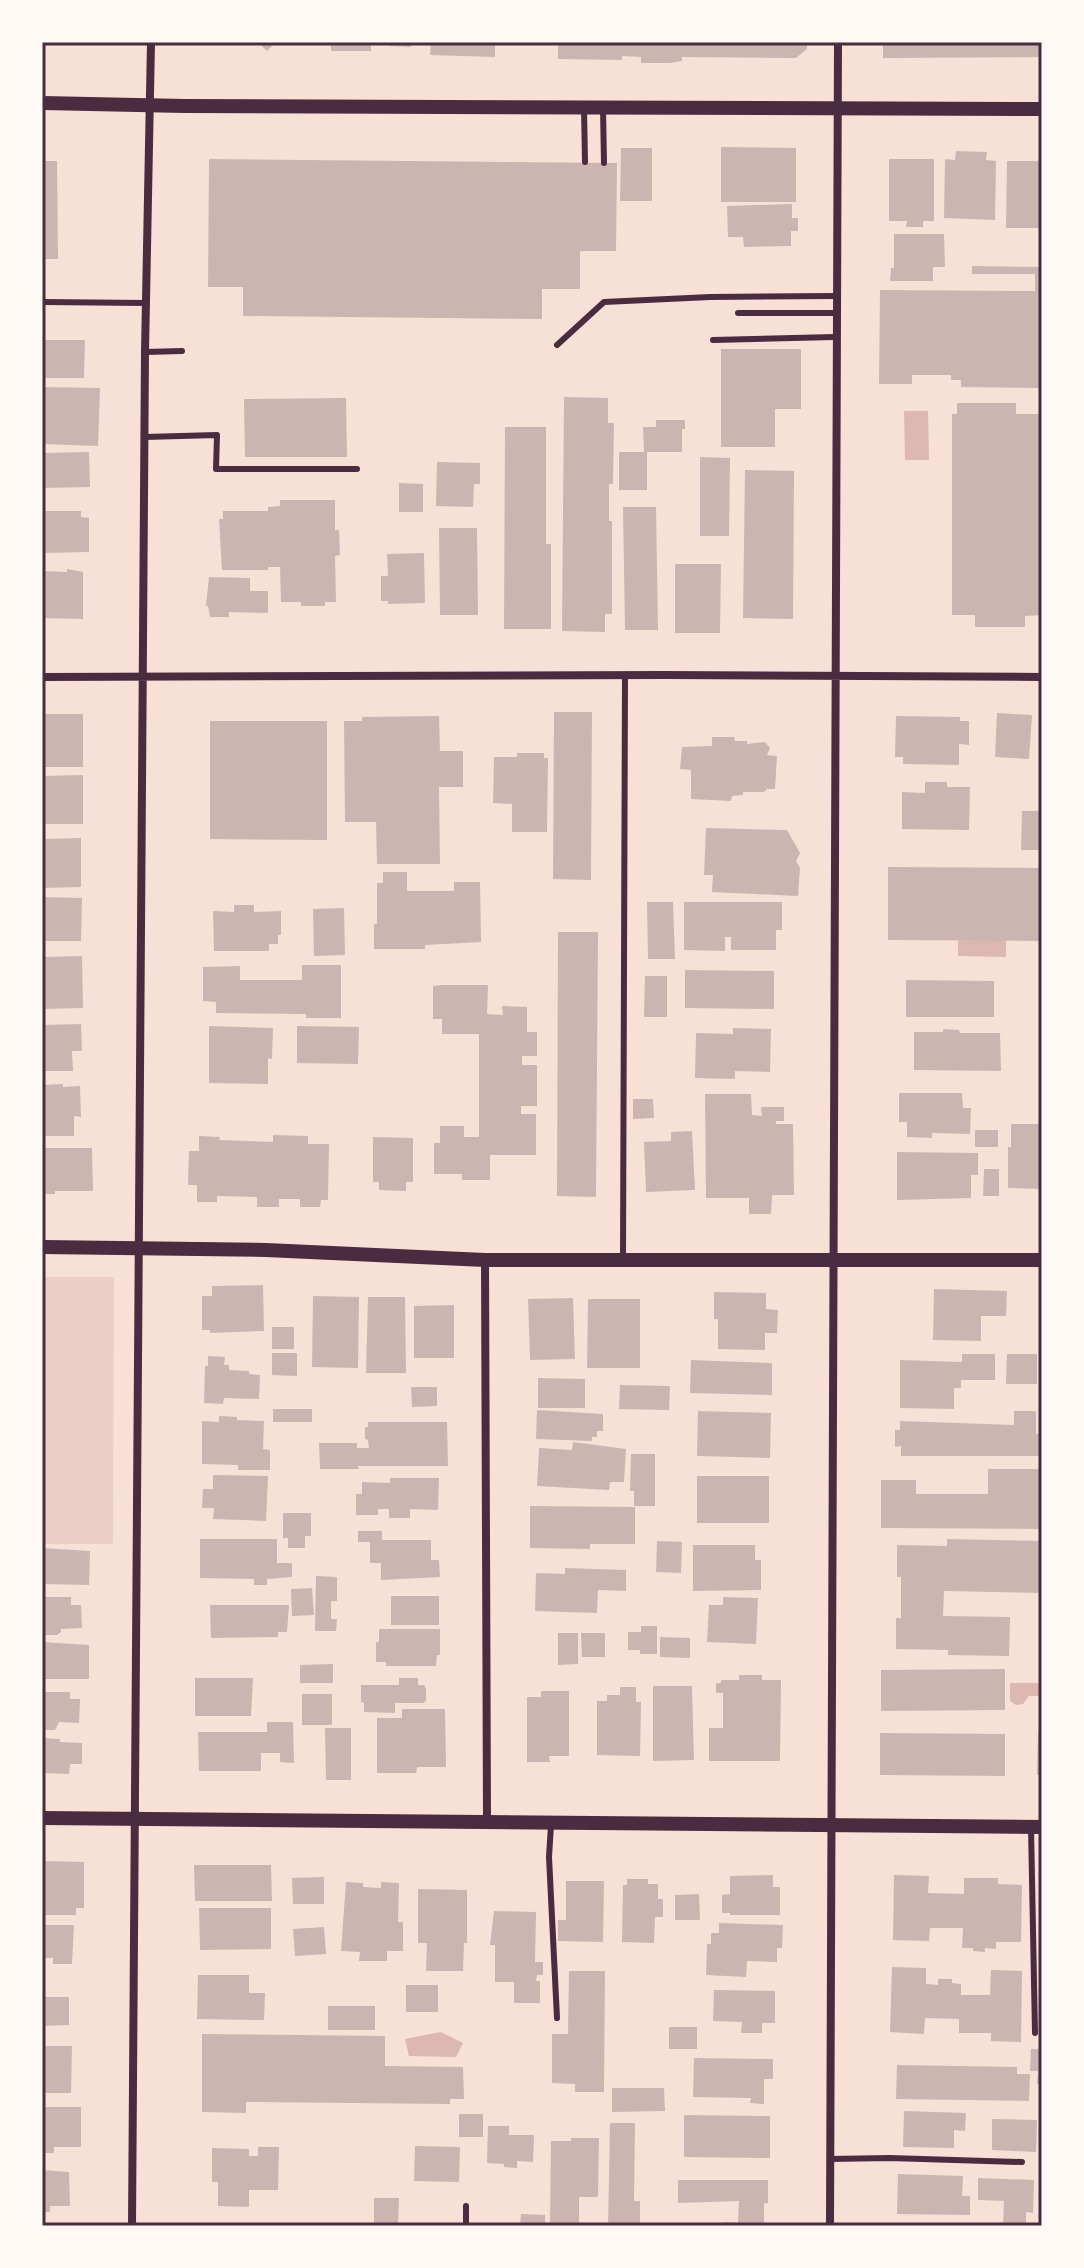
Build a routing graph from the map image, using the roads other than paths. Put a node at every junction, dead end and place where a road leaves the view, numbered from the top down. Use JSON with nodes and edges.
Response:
{"nodes":[{"id":1,"x":151,"y":42,"type":"edge"},
{"id":2,"x":838,"y":42,"type":"edge"},
{"id":3,"x":42,"y":103,"type":"edge"},
{"id":4,"x":149,"y":104,"type":"junction"},
{"id":5,"x":584,"y":108,"type":"junction"},
{"id":6,"x":603,"y":108,"type":"junction"},
{"id":7,"x":838,"y":109,"type":"junction"},
{"id":8,"x":1042,"y":109,"type":"edge"},
{"id":9,"x":585,"y":162,"type":"dead end"},
{"id":10,"x":604,"y":163,"type":"dead end"},
{"id":11,"x":836,"y":296,"type":"junction"},
{"id":12,"x":42,"y":302,"type":"edge"},
{"id":13,"x":146,"y":303,"type":"junction"},
{"id":14,"x":738,"y":313,"type":"dead end"},
{"id":15,"x":835,"y":313,"type":"junction"},
{"id":16,"x":835,"y":337,"type":"junction"},
{"id":17,"x":713,"y":340,"type":"dead end"},
{"id":18,"x":557,"y":345,"type":"dead end"},
{"id":19,"x":182,"y":351,"type":"dead end"},
{"id":20,"x":145,"y":352,"type":"junction"},
{"id":21,"x":145,"y":437,"type":"junction"},
{"id":22,"x":357,"y":469,"type":"dead end"},
{"id":23,"x":834,"y":675,"type":"junction"},
{"id":24,"x":625,"y":676,"type":"junction"},
{"id":25,"x":42,"y":677,"type":"edge"},
{"id":26,"x":1042,"y":677,"type":"edge"},
{"id":27,"x":143,"y":679,"type":"junction"},
{"id":28,"x":42,"y":1247,"type":"edge"},
{"id":29,"x":141,"y":1248,"type":"junction"},
{"id":30,"x":485,"y":1260,"type":"junction"},
{"id":31,"x":1042,"y":1260,"type":"edge"},
{"id":32,"x":623,"y":1261,"type":"junction"},
{"id":33,"x":833,"y":1262,"type":"junction"},
{"id":34,"x":42,"y":1818,"type":"edge"},
{"id":35,"x":136,"y":1818,"type":"junction"},
{"id":36,"x":487,"y":1820,"type":"junction"},
{"id":37,"x":551,"y":1821,"type":"junction"},
{"id":38,"x":831,"y":1827,"type":"junction"},
{"id":39,"x":1036,"y":1827,"type":"edge"},
{"id":40,"x":557,"y":2018,"type":"dead end"},
{"id":41,"x":1035,"y":2033,"type":"dead end"},
{"id":42,"x":830,"y":2159,"type":"junction"},
{"id":43,"x":1022,"y":2162,"type":"dead end"},
{"id":44,"x":466,"y":2206,"type":"dead end"},
{"id":45,"x":132,"y":2226,"type":"edge"},
{"id":46,"x":466,"y":2226,"type":"edge"},
{"id":47,"x":830,"y":2226,"type":"edge"}],
"edges":[{"from":1,"to":4,"type":"street"},
{"from":2,"to":7,"type":"street"},
{"from":3,"to":4,"type":"street"},
{"from":4,"to":5,"type":"street"},
{"from":4,"to":13,"type":"street"},
{"from":5,"to":6,"type":"street"},
{"from":5,"to":9,"type":"lane"},
{"from":6,"to":7,"type":"street"},
{"from":6,"to":10,"type":"lane"},
{"from":7,"to":8,"type":"street"},
{"from":7,"to":11,"type":"street"},
{"from":11,"to":15,"type":"street"},
{"from":11,"to":18,"type":"lane"},
{"from":12,"to":13,"type":"lane"},
{"from":13,"to":20,"type":"street"},
{"from":14,"to":15,"type":"lane"},
{"from":15,"to":16,"type":"street"},
{"from":16,"to":17,"type":"lane"},
{"from":16,"to":23,"type":"street"},
{"from":19,"to":20,"type":"lane"},
{"from":20,"to":21,"type":"street"},
{"from":21,"to":22,"type":"lane"},
{"from":21,"to":27,"type":"street"},
{"from":23,"to":24,"type":"street"},
{"from":23,"to":26,"type":"street"},
{"from":23,"to":33,"type":"street"},
{"from":24,"to":27,"type":"street"},
{"from":24,"to":32,"type":"lane"},
{"from":25,"to":27,"type":"street"},
{"from":27,"to":29,"type":"street"},
{"from":28,"to":29,"type":"street"},
{"from":29,"to":30,"type":"street"},
{"from":29,"to":35,"type":"street"},
{"from":30,"to":32,"type":"street"},
{"from":30,"to":36,"type":"street"},
{"from":31,"to":33,"type":"street"},
{"from":32,"to":33,"type":"street"},
{"from":33,"to":38,"type":"street"},
{"from":34,"to":35,"type":"street"},
{"from":35,"to":36,"type":"street"},
{"from":35,"to":45,"type":"street"},
{"from":36,"to":37,"type":"street"},
{"from":37,"to":38,"type":"street"},
{"from":37,"to":40,"type":"lane"},
{"from":38,"to":39,"type":"street"},
{"from":38,"to":42,"type":"street"},
{"from":39,"to":41,"type":"lane"},
{"from":42,"to":43,"type":"lane"},
{"from":42,"to":47,"type":"street"},
{"from":44,"to":46,"type":"lane"}]}
